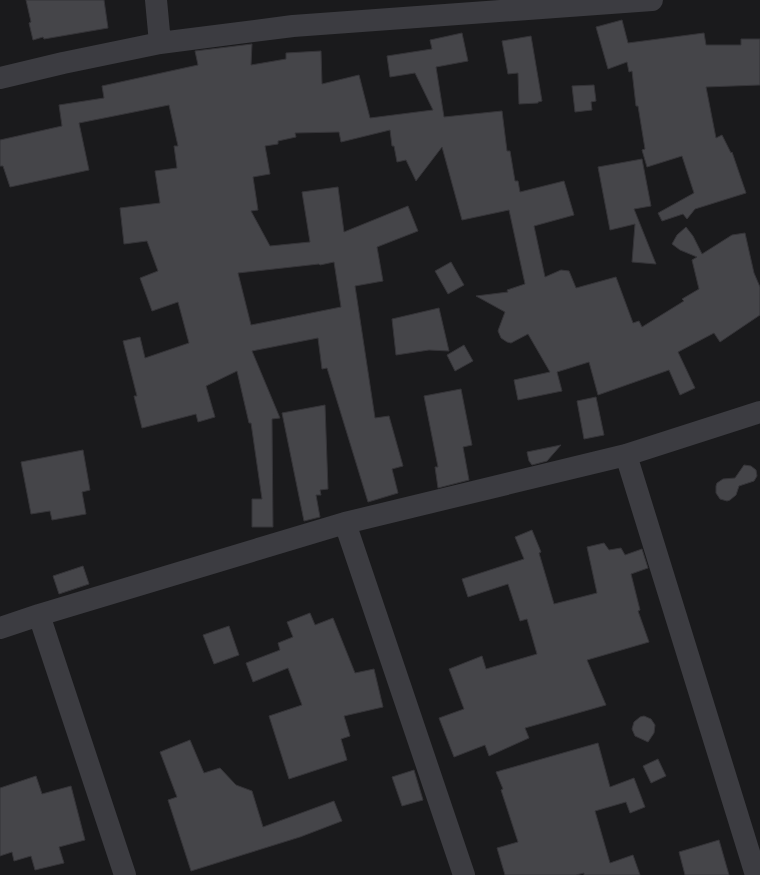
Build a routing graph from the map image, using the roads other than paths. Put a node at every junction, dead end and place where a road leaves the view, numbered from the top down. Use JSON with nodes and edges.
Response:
{"nodes":[{"id":1,"x":156,"y":0,"type":"edge"},
{"id":2,"x":652,"y":0,"type":"edge"},
{"id":3,"x":371,"y":10,"type":"edge"},
{"id":4,"x":160,"y":43,"type":"junction"},
{"id":5,"x":0,"y":78,"type":"edge"},
{"id":6,"x":760,"y":412,"type":"edge"},
{"id":7,"x":626,"y":456,"type":"junction"},
{"id":8,"x":345,"y":523,"type":"junction"},
{"id":9,"x":38,"y":615,"type":"junction"},
{"id":10,"x":0,"y":628,"type":"edge"},
{"id":11,"x":125,"y":875,"type":"edge"},
{"id":12,"x":464,"y":875,"type":"edge"},
{"id":13,"x":756,"y":875,"type":"edge"}],
"edges":[{"from":1,"to":4,"type":"street"},
{"from":2,"to":3,"type":"street"},
{"from":3,"to":4,"type":"street"},
{"from":4,"to":5,"type":"street"},
{"from":6,"to":7,"type":"street"},
{"from":7,"to":8,"type":"street"},
{"from":7,"to":13,"type":"street"},
{"from":8,"to":9,"type":"street"},
{"from":8,"to":12,"type":"street"},
{"from":9,"to":10,"type":"street"},
{"from":9,"to":11,"type":"street"}]}
